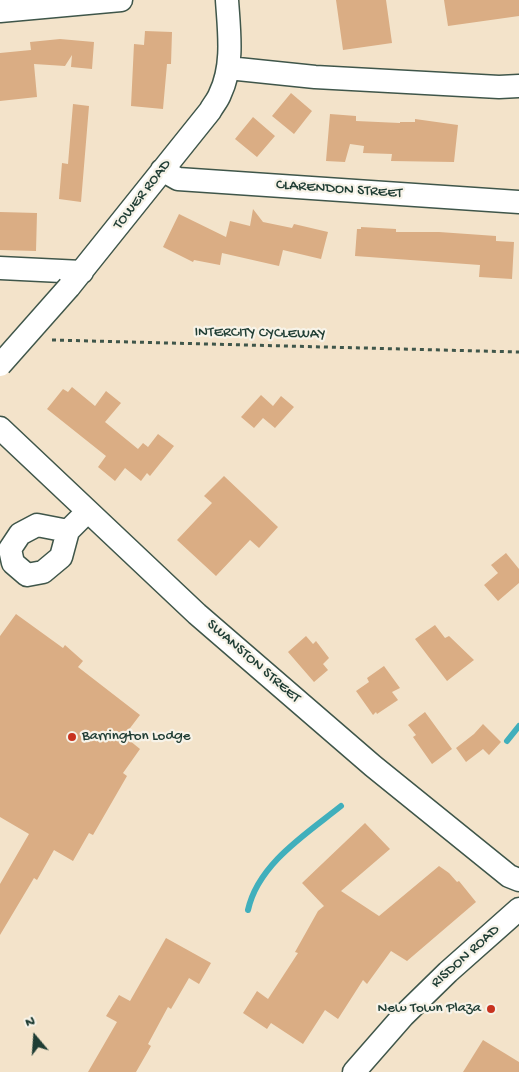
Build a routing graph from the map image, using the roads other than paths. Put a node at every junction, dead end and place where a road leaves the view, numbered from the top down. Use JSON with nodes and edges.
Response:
{"nodes":[{"id":1,"x":121,"y":0,"type":"edge"},
{"id":2,"x":227,"y":0,"type":"edge"},
{"id":3,"x":0,"y":11,"type":"edge"},
{"id":4,"x":228,"y":68,"type":"junction"},
{"id":5,"x":519,"y":86,"type":"edge"},
{"id":6,"x":162,"y":170,"type":"junction"},
{"id":7,"x":519,"y":202,"type":"edge"},
{"id":8,"x":0,"y":268,"type":"edge"},
{"id":9,"x":75,"y":279,"type":"junction"},
{"id":10,"x":0,"y":365,"type":"edge"},
{"id":11,"x":0,"y":428,"type":"edge"},
{"id":12,"x":87,"y":512,"type":"junction"},
{"id":13,"x":68,"y":530,"type":"dead end"},
{"id":14,"x":519,"y":880,"type":"edge"},
{"id":15,"x":519,"y":909,"type":"edge"},
{"id":16,"x":354,"y":1072,"type":"edge"}],
"edges":[{"from":1,"to":3,"type":"street"},
{"from":2,"to":4,"type":"street","name":"TOWER ROAD"},
{"from":4,"to":5,"type":"street"},
{"from":4,"to":6,"type":"street","name":"TOWER ROAD"},
{"from":6,"to":7,"type":"street","name":"CLARENDON STREET"},
{"from":6,"to":9,"type":"street","name":"TOWER ROAD"},
{"from":8,"to":9,"type":"street"},
{"from":9,"to":10,"type":"street","name":"TOWER ROAD","bridge":true},
{"from":11,"to":12,"type":"street","name":"SWANSTON STREET"},
{"from":12,"to":13,"type":"street"},
{"from":12,"to":14,"type":"street","name":"SWANSTON STREET"},
{"from":15,"to":16,"type":"street","name":"RISDON ROAD"}]}
